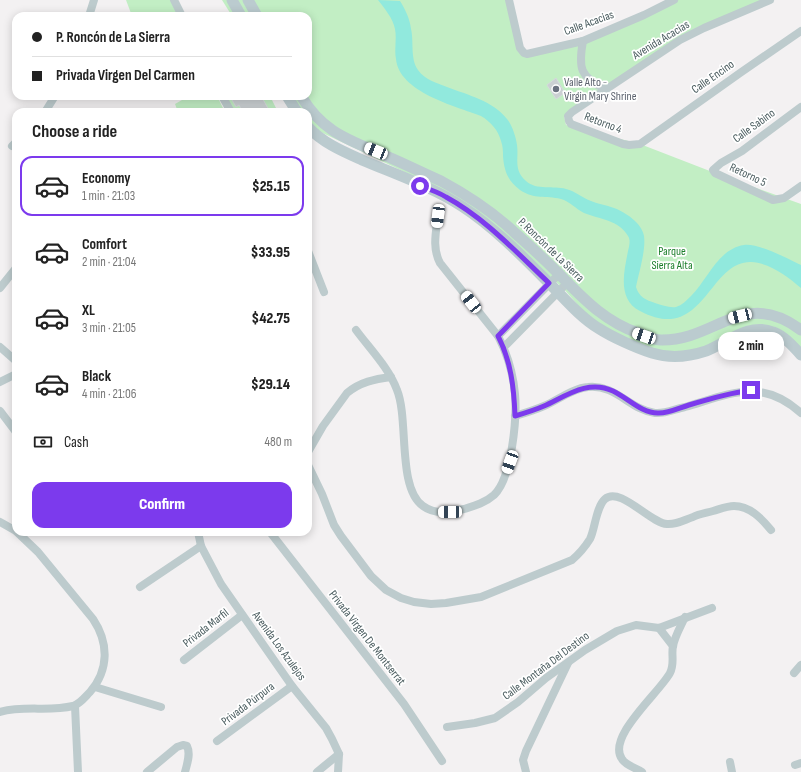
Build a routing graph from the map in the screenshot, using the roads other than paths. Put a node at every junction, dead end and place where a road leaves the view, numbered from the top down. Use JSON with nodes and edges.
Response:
{"nodes":[{"id":1,"x":94,"y":0,"type":"edge"},
{"id":2,"x":174,"y":0,"type":"edge"},
{"id":3,"x":232,"y":0,"type":"edge"},
{"id":4,"x":248,"y":0,"type":"edge"},
{"id":5,"x":674,"y":0,"type":"edge"},
{"id":6,"x":770,"y":0,"type":"edge"},
{"id":7,"x":508,"y":1,"type":"edge"},
{"id":8,"x":90,"y":12,"type":"edge"},
{"id":9,"x":180,"y":12,"type":"edge"},
{"id":10,"x":239,"y":12,"type":"edge"},
{"id":11,"x":255,"y":12,"type":"edge"},
{"id":12,"x":801,"y":31,"type":"edge"},
{"id":13,"x":583,"y":41,"type":"junction"},
{"id":14,"x":605,"y":89,"type":"junction"},
{"id":15,"x":801,"y":107,"type":"edge"},
{"id":16,"x":312,"y":112,"type":"edge"},
{"id":17,"x":572,"y":112,"type":"joint"},
{"id":18,"x":312,"y":131,"type":"edge"},
{"id":19,"x":640,"y":144,"type":"joint"},
{"id":20,"x":376,"y":151,"type":"junction"},
{"id":21,"x":371,"y":164,"type":"junction"},
{"id":22,"x":721,"y":164,"type":"joint"},
{"id":23,"x":801,"y":186,"type":"edge"},
{"id":24,"x":438,"y":216,"type":"dead end"},
{"id":25,"x":312,"y":261,"type":"edge"},
{"id":26,"x":12,"y":273,"type":"edge"},
{"id":27,"x":559,"y":274,"type":"junction"},
{"id":28,"x":549,"y":283,"type":"junction"},
{"id":29,"x":567,"y":283,"type":"junction"},
{"id":30,"x":0,"y":288,"type":"edge"},
{"id":31,"x":324,"y":292,"type":"dead end"},
{"id":32,"x":558,"y":292,"type":"junction"},
{"id":33,"x":356,"y":330,"type":"dead end"},
{"id":34,"x":801,"y":330,"type":"edge"},
{"id":35,"x":498,"y":336,"type":"junction"},
{"id":36,"x":0,"y":347,"type":"edge"},
{"id":37,"x":504,"y":347,"type":"junction"},
{"id":38,"x":801,"y":354,"type":"edge"},
{"id":39,"x":12,"y":358,"type":"edge"},
{"id":40,"x":12,"y":376,"type":"edge"},
{"id":41,"x":391,"y":377,"type":"junction"},
{"id":42,"x":0,"y":382,"type":"edge"},
{"id":43,"x":0,"y":411,"type":"edge"},
{"id":44,"x":801,"y":413,"type":"edge"},
{"id":45,"x":515,"y":416,"type":"junction"},
{"id":46,"x":12,"y":427,"type":"edge"},
{"id":47,"x":312,"y":445,"type":"edge"},
{"id":48,"x":312,"y":473,"type":"edge"},
{"id":49,"x":0,"y":522,"type":"edge"},
{"id":50,"x":12,"y":530,"type":"edge"},
{"id":51,"x":771,"y":530,"type":"dead end"},
{"id":52,"x":20,"y":536,"type":"edge"},
{"id":53,"x":199,"y":536,"type":"edge"},
{"id":54,"x":273,"y":536,"type":"edge"},
{"id":55,"x":202,"y":546,"type":"junction"},
{"id":56,"x":140,"y":587,"type":"dead end"},
{"id":57,"x":712,"y":608,"type":"dead end"},
{"id":58,"x":242,"y":615,"type":"junction"},
{"id":59,"x":685,"y":617,"type":"junction"},
{"id":60,"x":659,"y":628,"type":"junction"},
{"id":61,"x":673,"y":646,"type":"junction"},
{"id":62,"x":184,"y":660,"type":"dead end"},
{"id":63,"x":568,"y":663,"type":"junction"},
{"id":64,"x":801,"y":665,"type":"edge"},
{"id":65,"x":794,"y":673,"type":"dead end"},
{"id":66,"x":292,"y":686,"type":"junction"},
{"id":67,"x":95,"y":687,"type":"junction"},
{"id":68,"x":75,"y":706,"type":"junction"},
{"id":69,"x":161,"y":707,"type":"dead end"},
{"id":70,"x":0,"y":712,"type":"edge"},
{"id":71,"x":447,"y":727,"type":"dead end"},
{"id":72,"x":218,"y":741,"type":"dead end"},
{"id":73,"x":339,"y":754,"type":"junction"},
{"id":74,"x":442,"y":760,"type":"dead end"},
{"id":75,"x":730,"y":762,"type":"dead end"},
{"id":76,"x":78,"y":772,"type":"edge"},
{"id":77,"x":147,"y":772,"type":"edge"},
{"id":78,"x":185,"y":772,"type":"edge"},
{"id":79,"x":317,"y":772,"type":"edge"},
{"id":80,"x":338,"y":772,"type":"edge"},
{"id":81,"x":526,"y":772,"type":"edge"},
{"id":82,"x":642,"y":772,"type":"edge"},
{"id":83,"x":732,"y":772,"type":"edge"}],
"edges":[{"from":1,"to":8,"type":"street"},
{"from":2,"to":9,"type":"street"},
{"from":3,"to":10,"type":"street"},
{"from":4,"to":11,"type":"street"},
{"from":5,"to":13,"type":"street","name":"Calle Acacias"},
{"from":6,"to":14,"type":"street","name":"Avenida Acacias"},
{"from":7,"to":13,"type":"street","name":"Calle Acacias"},
{"from":12,"to":19,"type":"street","name":"Calle Encino"},
{"from":13,"to":14,"type":"street"},
{"from":14,"to":17,"type":"street","name":"Avenida Acacias"},
{"from":15,"to":22,"type":"street","name":"Calle Sabino"},
{"from":16,"to":20,"type":"street","name":"P. Roncón de La Sierra"},
{"from":17,"to":19,"type":"street","name":"Retorno 4"},
{"from":18,"to":21,"type":"street","name":"P. Roncón de La Sierra"},
{"from":20,"to":21,"type":"street"},
{"from":20,"to":27,"type":"street","name":"P. Roncón de La Sierra"},
{"from":21,"to":28,"type":"street","name":"P. Roncón de La Sierra"},
{"from":22,"to":23,"type":"street","name":"Retorno 5"},
{"from":24,"to":35,"type":"street"},
{"from":25,"to":31,"type":"street"},
{"from":26,"to":30,"type":"street"},
{"from":27,"to":28,"type":"street"},
{"from":27,"to":29,"type":"street","name":"P. Roncón de La Sierra"},
{"from":28,"to":32,"type":"street","name":"P. Roncón de La Sierra"},
{"from":28,"to":35,"type":"street"},
{"from":29,"to":32,"type":"street"},
{"from":29,"to":34,"type":"street","name":"P. Roncón de La Sierra"},
{"from":32,"to":37,"type":"street"},
{"from":32,"to":38,"type":"street","name":"P. Roncón de La Sierra"},
{"from":33,"to":41,"type":"street"},
{"from":35,"to":37,"type":"street"},
{"from":36,"to":39,"type":"street"},
{"from":37,"to":45,"type":"street"},
{"from":40,"to":42,"type":"street"},
{"from":41,"to":45,"type":"street"},
{"from":41,"to":47,"type":"street"},
{"from":43,"to":46,"type":"street"},
{"from":44,"to":45,"type":"street"},
{"from":48,"to":51,"type":"street"},
{"from":49,"to":50,"type":"street"},
{"from":52,"to":67,"type":"street"},
{"from":53,"to":55,"type":"street","name":"Avenida Los Azulejos"},
{"from":54,"to":74,"type":"street","name":"Privada Virgen De Montserrat"},
{"from":55,"to":56,"type":"street"},
{"from":55,"to":58,"type":"street","name":"Avenida Los Azulejos"},
{"from":57,"to":59,"type":"street"},
{"from":58,"to":62,"type":"street","name":"Privada Marfil"},
{"from":58,"to":66,"type":"street","name":"Avenida Los Azulejos"},
{"from":59,"to":60,"type":"street"},
{"from":59,"to":61,"type":"street"},
{"from":60,"to":61,"type":"street"},
{"from":60,"to":63,"type":"street","name":"Calle Montaña Del Destino"},
{"from":61,"to":82,"type":"street"},
{"from":63,"to":71,"type":"street","name":"Calle Montaña Del Destino"},
{"from":63,"to":81,"type":"street"},
{"from":64,"to":65,"type":"street"},
{"from":66,"to":72,"type":"street","name":"Privada Púrpura"},
{"from":66,"to":73,"type":"street","name":"Avenida Los Azulejos"},
{"from":67,"to":68,"type":"street"},
{"from":67,"to":69,"type":"street"},
{"from":68,"to":70,"type":"street"},
{"from":68,"to":76,"type":"street"},
{"from":73,"to":79,"type":"street"},
{"from":73,"to":80,"type":"street","name":"Avenida Los Azulejos"},
{"from":75,"to":83,"type":"street"},
{"from":77,"to":78,"type":"street"}]}
